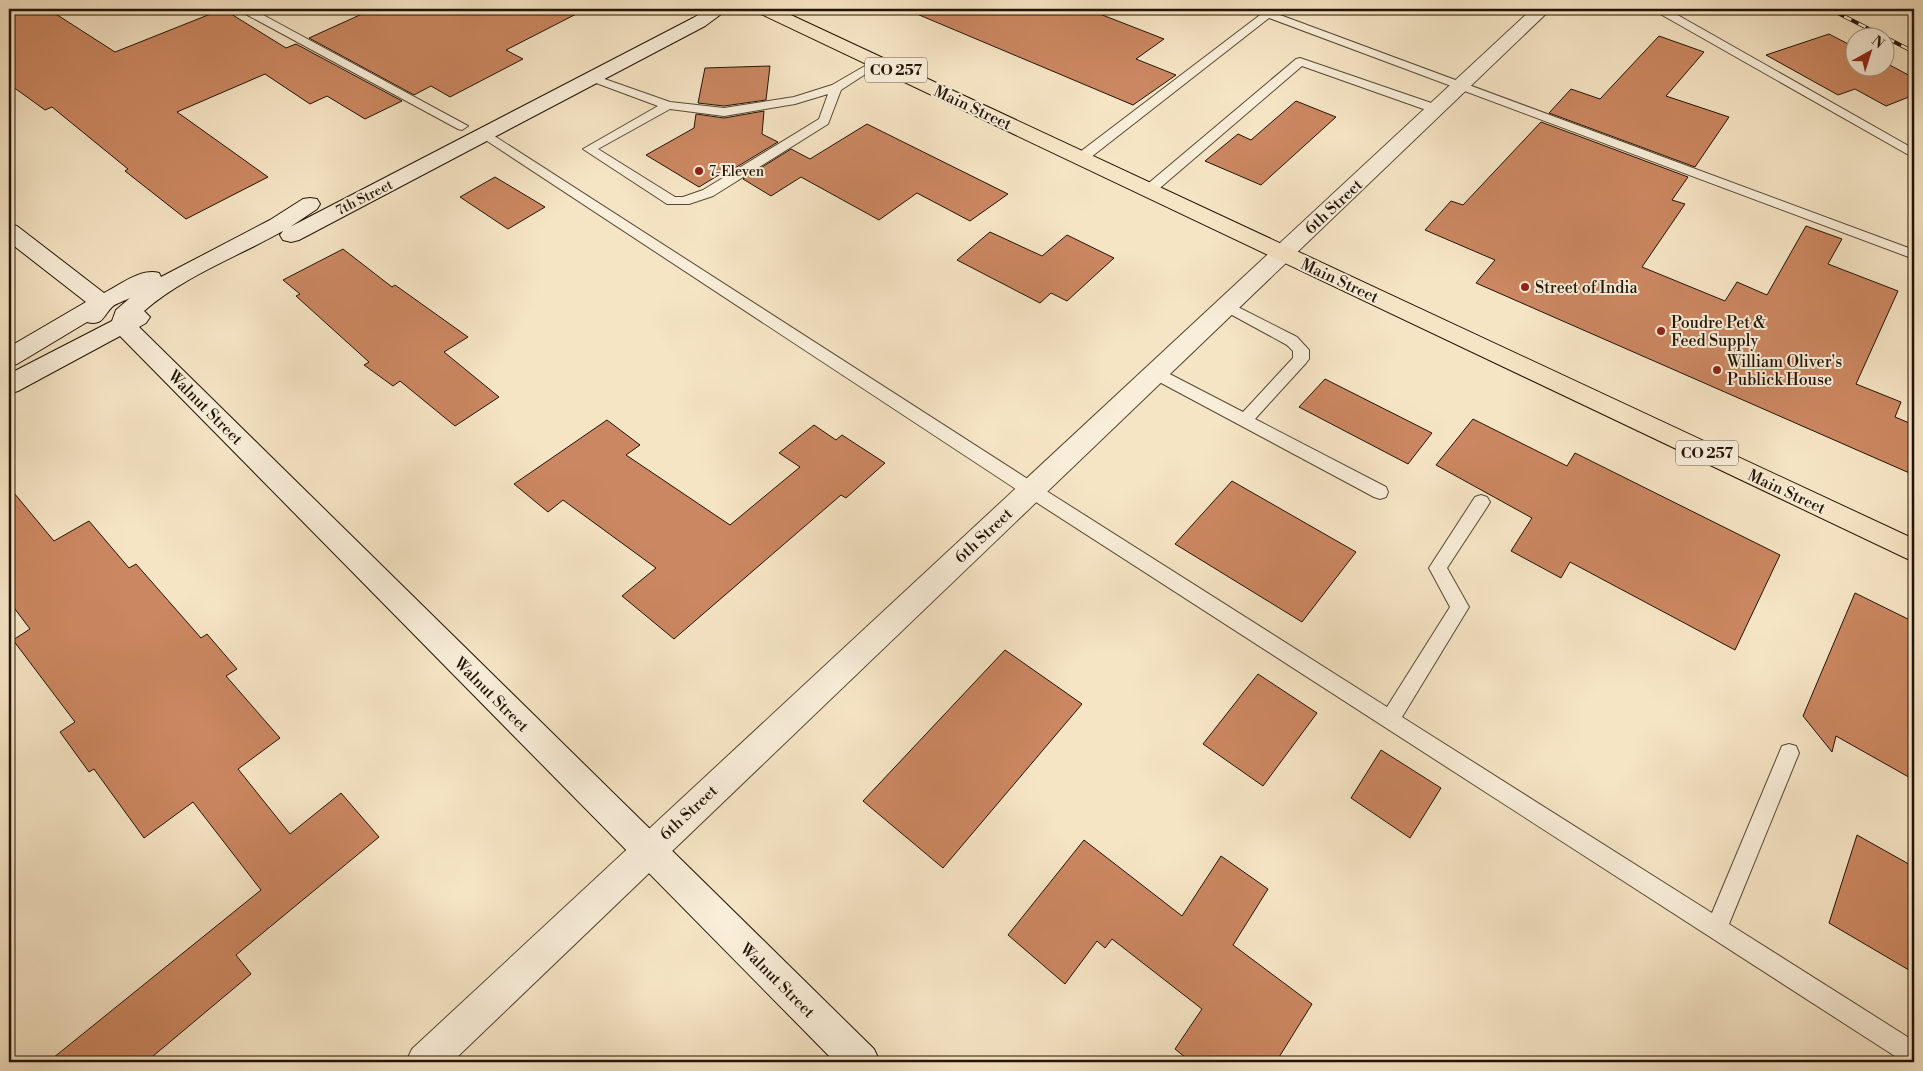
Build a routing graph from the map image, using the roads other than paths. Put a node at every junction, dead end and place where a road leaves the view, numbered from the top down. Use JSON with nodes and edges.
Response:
{"nodes":[{"id":1,"x":244,"y":9,"type":"edge"},
{"id":2,"x":694,"y":9,"type":"edge"},
{"id":3,"x":719,"y":9,"type":"edge"},
{"id":4,"x":765,"y":9,"type":"edge"},
{"id":5,"x":1254,"y":9,"type":"edge"},
{"id":6,"x":1542,"y":9,"type":"edge"},
{"id":7,"x":1659,"y":9,"type":"edge"},
{"id":8,"x":1268,"y":14,"type":"junction"},
{"id":9,"x":878,"y":62,"type":"junction"},
{"id":10,"x":592,"y":78,"type":"junction"},
{"id":11,"x":1460,"y":87,"type":"junction"},
{"id":12,"x":836,"y":88,"type":"junction"},
{"id":13,"x":668,"y":105,"type":"junction"},
{"id":14,"x":1436,"y":109,"type":"junction"},
{"id":15,"x":462,"y":126,"type":"junction"},
{"id":16,"x":485,"y":134,"type":"junction"},
{"id":17,"x":1914,"y":154,"type":"edge"},
{"id":18,"x":1081,"y":158,"type":"junction"},
{"id":19,"x":1149,"y":190,"type":"junction"},
{"id":20,"x":310,"y":204,"type":"junction"},
{"id":21,"x":9,"y":231,"type":"edge"},
{"id":22,"x":1283,"y":253,"type":"junction"},
{"id":23,"x":1914,"y":255,"type":"edge"},
{"id":24,"x":102,"y":303,"type":"junction"},
{"id":25,"x":1226,"y":306,"type":"junction"},
{"id":26,"x":123,"y":326,"type":"junction"},
{"id":27,"x":9,"y":358,"type":"edge"},
{"id":28,"x":9,"y":367,"type":"edge"},
{"id":29,"x":1155,"y":373,"type":"junction"},
{"id":30,"x":9,"y":385,"type":"edge"},
{"id":31,"x":1244,"y":421,"type":"junction"},
{"id":32,"x":1031,"y":490,"type":"junction"},
{"id":33,"x":1380,"y":492,"type":"dead end"},
{"id":34,"x":1481,"y":502,"type":"dead end"},
{"id":35,"x":1914,"y":551,"type":"edge"},
{"id":36,"x":1390,"y":719,"type":"junction"},
{"id":37,"x":1789,"y":753,"type":"dead end"},
{"id":38,"x":647,"y":851,"type":"junction"},
{"id":39,"x":1716,"y":929,"type":"junction"},
{"id":40,"x":1914,"y":1055,"type":"edge"},
{"id":41,"x":425,"y":1062,"type":"edge"},
{"id":42,"x":861,"y":1062,"type":"edge"}],
"edges":[{"from":1,"to":15,"type":"lane"},
{"from":2,"to":15,"type":"street","name":"7th Street"},
{"from":3,"to":10,"type":"street","name":"7th Street"},
{"from":4,"to":9,"type":"main road","name":"Main Street","number":"CO 257"},
{"from":5,"to":8,"type":"lane"},
{"from":6,"to":11,"type":"street","name":"6th Street"},
{"from":7,"to":17,"type":"lane"},
{"from":8,"to":11,"type":"lane"},
{"from":8,"to":18,"type":"lane"},
{"from":9,"to":12,"type":"lane"},
{"from":9,"to":18,"type":"main road","name":"Main Street","number":"CO 257"},
{"from":10,"to":13,"type":"lane"},
{"from":10,"to":16,"type":"street","name":"7th Street"},
{"from":11,"to":14,"type":"street","name":"6th Street"},
{"from":11,"to":23,"type":"lane"},
{"from":12,"to":13,"type":"lane"},
{"from":12,"to":13,"type":"lane"},
{"from":14,"to":19,"type":"lane"},
{"from":14,"to":22,"type":"street","name":"6th Street"},
{"from":15,"to":20,"type":"street","name":"7th Street"},
{"from":16,"to":26,"type":"street","name":"7th Street"},
{"from":16,"to":32,"type":"lane"},
{"from":18,"to":19,"type":"main road","name":"Main Street","number":"CO 257"},
{"from":19,"to":22,"type":"main road","name":"Main Street","number":"CO 257"},
{"from":20,"to":24,"type":"street","name":"7th Street"},
{"from":20,"to":26,"type":"street"},
{"from":21,"to":24,"type":"street"},
{"from":22,"to":25,"type":"street","name":"6th Street"},
{"from":22,"to":35,"type":"main road","name":"Main Street","number":"CO 257"},
{"from":24,"to":27,"type":"street","name":"7th Street"},
{"from":24,"to":28,"type":"street"},
{"from":25,"to":29,"type":"street","name":"6th Street"},
{"from":25,"to":31,"type":"lane"},
{"from":26,"to":30,"type":"street","name":"7th Street"},
{"from":26,"to":38,"type":"street","name":"Walnut Street"},
{"from":29,"to":31,"type":"lane"},
{"from":29,"to":32,"type":"street","name":"6th Street"},
{"from":31,"to":33,"type":"lane"},
{"from":32,"to":36,"type":"lane"},
{"from":32,"to":38,"type":"street","name":"6th Street"},
{"from":34,"to":36,"type":"lane"},
{"from":36,"to":39,"type":"lane"},
{"from":37,"to":39,"type":"lane"},
{"from":38,"to":41,"type":"street","name":"6th Street"},
{"from":38,"to":42,"type":"street","name":"Walnut Street"},
{"from":39,"to":40,"type":"lane"}]}
